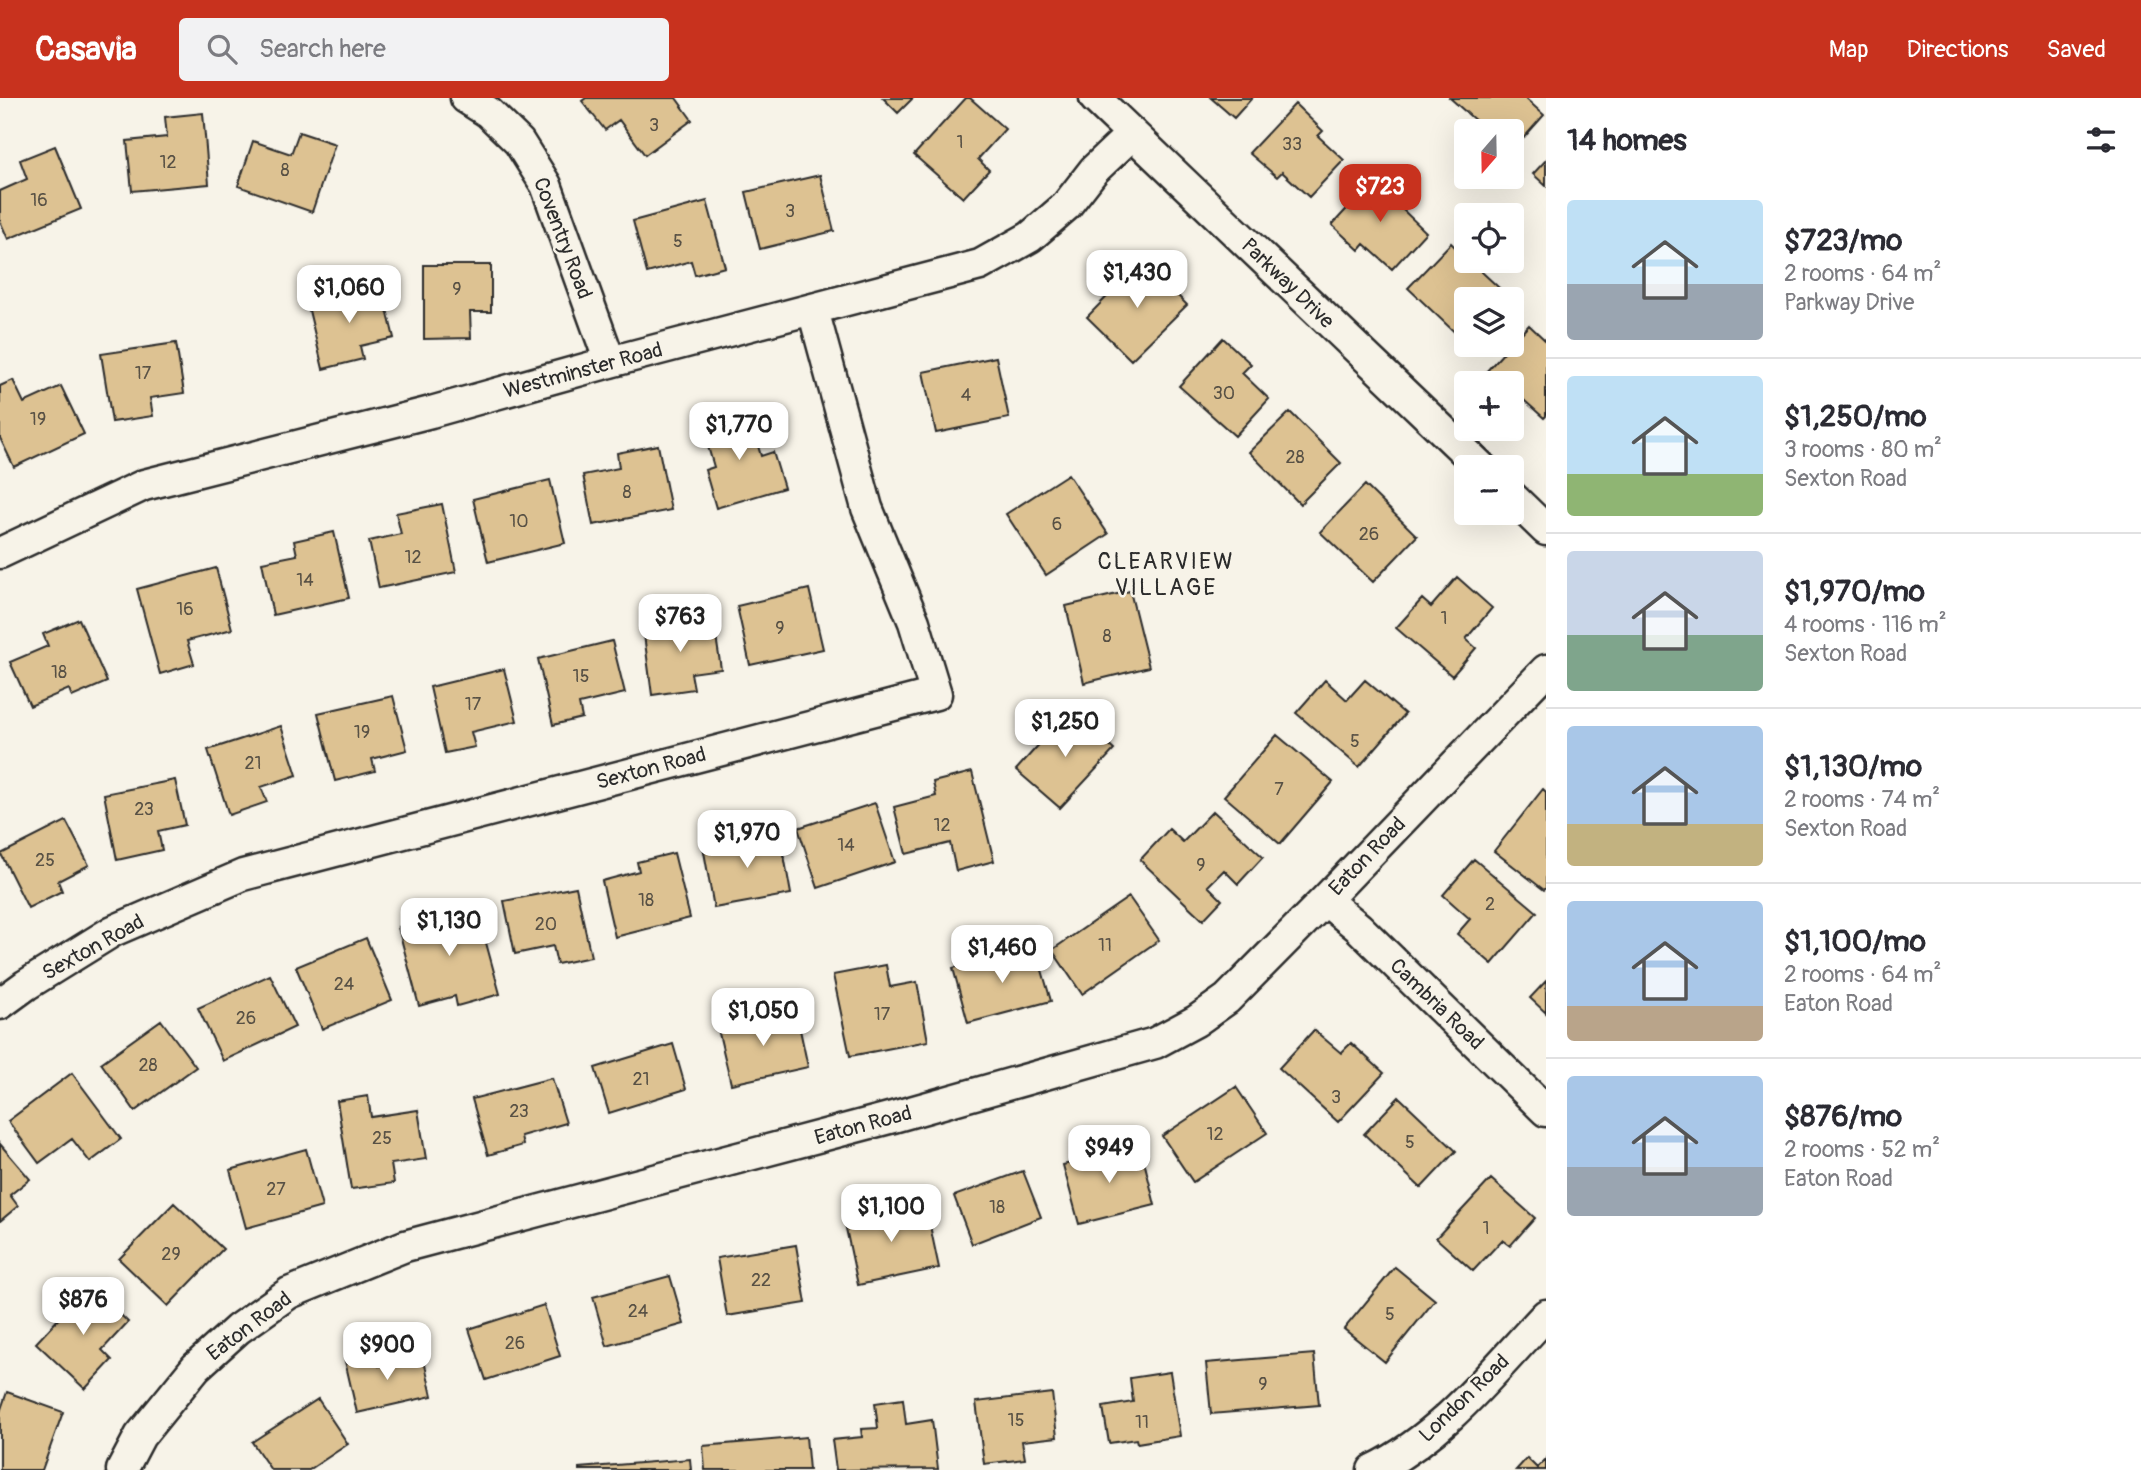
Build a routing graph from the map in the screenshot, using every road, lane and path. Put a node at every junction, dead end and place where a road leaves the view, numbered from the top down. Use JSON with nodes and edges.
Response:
{"nodes":[{"id":1,"x":466,"y":98,"type":"edge"},
{"id":2,"x":1095,"y":98,"type":"edge"},
{"id":3,"x":1132,"y":134,"type":"junction"},
{"id":4,"x":813,"y":310,"type":"junction"},
{"id":5,"x":610,"y":362,"type":"junction"},
{"id":6,"x":1468,"y":455,"type":"edge"},
{"id":7,"x":1524,"y":509,"type":"edge"},
{"id":8,"x":1546,"y":530,"type":"edge"},
{"id":9,"x":0,"y":553,"type":"edge"},
{"id":10,"x":1546,"y":670,"type":"edge"},
{"id":11,"x":1325,"y":900,"type":"junction"},
{"id":12,"x":0,"y":1004,"type":"edge"},
{"id":13,"x":1546,"y":1111,"type":"edge"},
{"id":14,"x":1546,"y":1315,"type":"edge"},
{"id":15,"x":122,"y":1470,"type":"edge"},
{"id":16,"x":1373,"y":1470,"type":"edge"}],
"edges":[{"from":1,"to":5,"type":"street","name":"Coventry Road"},
{"from":2,"to":3,"type":"street","name":"Parkway Drive"},
{"from":3,"to":4,"type":"street","name":"Westminster Road"},
{"from":3,"to":6,"type":"street","name":"Parkway Drive"},
{"from":4,"to":5,"type":"street","name":"Westminster Road"},
{"from":4,"to":12,"type":"street","name":"Sexton Road"},
{"from":5,"to":9,"type":"street","name":"Westminster Road"},
{"from":7,"to":8,"type":"street"},
{"from":10,"to":11,"type":"street","name":"Eaton Road"},
{"from":11,"to":13,"type":"street","name":"Cambria Road"},
{"from":11,"to":15,"type":"street","name":"Eaton Road"},
{"from":14,"to":16,"type":"street","name":"London Road"}]}
